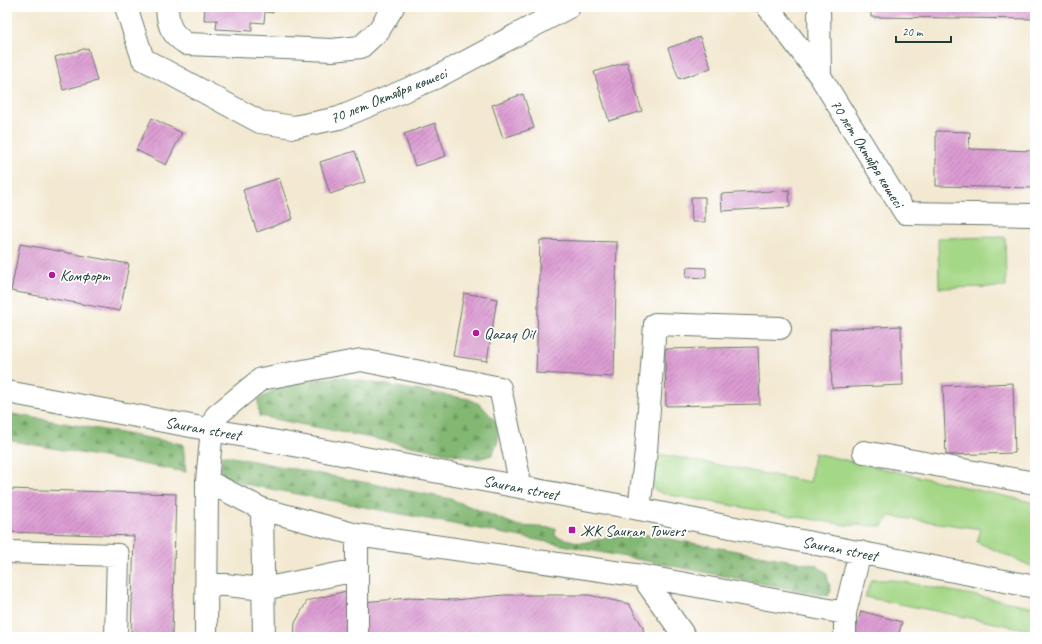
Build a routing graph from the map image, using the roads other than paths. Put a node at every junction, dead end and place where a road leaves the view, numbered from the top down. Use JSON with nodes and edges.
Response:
{"nodes":[{"id":1,"x":126,"y":7,"type":"edge"},
{"id":2,"x":167,"y":7,"type":"edge"},
{"id":3,"x":393,"y":7,"type":"edge"},
{"id":4,"x":570,"y":7,"type":"edge"},
{"id":5,"x":768,"y":7,"type":"edge"},
{"id":6,"x":819,"y":7,"type":"edge"},
{"id":7,"x":820,"y":76,"type":"junction"},
{"id":8,"x":1035,"y":215,"type":"edge"},
{"id":9,"x":780,"y":328,"type":"dead end"},
{"id":10,"x":7,"y":392,"type":"edge"},
{"id":11,"x":212,"y":429,"type":"junction"},
{"id":12,"x":864,"y":452,"type":"dead end"},
{"id":13,"x":207,"y":481,"type":"junction"},
{"id":14,"x":1035,"y":484,"type":"edge"},
{"id":15,"x":516,"y":486,"type":"junction"},
{"id":16,"x":262,"y":509,"type":"junction"},
{"id":17,"x":639,"y":509,"type":"junction"},
{"id":18,"x":357,"y":534,"type":"junction"},
{"id":19,"x":7,"y":552,"type":"edge"},
{"id":20,"x":860,"y":552,"type":"junction"},
{"id":21,"x":357,"y":570,"type":"junction"},
{"id":22,"x":642,"y":576,"type":"junction"},
{"id":23,"x":207,"y":583,"type":"junction"},
{"id":24,"x":1035,"y":587,"type":"edge"},
{"id":25,"x":263,"y":589,"type":"junction"},
{"id":26,"x":845,"y":612,"type":"junction"},
{"id":27,"x":116,"y":637,"type":"edge"},
{"id":28,"x":206,"y":637,"type":"edge"},
{"id":29,"x":264,"y":637,"type":"edge"},
{"id":30,"x":357,"y":637,"type":"edge"},
{"id":31,"x":685,"y":637,"type":"edge"},
{"id":32,"x":845,"y":637,"type":"edge"}],
"edges":[{"from":1,"to":4,"type":"street","name":"70 лет Октября көшесі"},
{"from":2,"to":3,"type":"street"},
{"from":5,"to":7,"type":"street","name":"70 лет Октября көшесі"},
{"from":6,"to":7,"type":"street"},
{"from":7,"to":8,"type":"street","name":"70 лет Октября көшесі"},
{"from":9,"to":17,"type":"street"},
{"from":10,"to":11,"type":"street","name":"Sauran street"},
{"from":11,"to":13,"type":"street"},
{"from":11,"to":15,"type":"street","name":"Sauran street"},
{"from":11,"to":15,"type":"street"},
{"from":12,"to":14,"type":"street"},
{"from":13,"to":16,"type":"street"},
{"from":13,"to":23,"type":"street"},
{"from":15,"to":17,"type":"street","name":"Sauran street"},
{"from":16,"to":18,"type":"street"},
{"from":16,"to":25,"type":"street"},
{"from":17,"to":20,"type":"street","name":"Sauran street"},
{"from":18,"to":21,"type":"street"},
{"from":18,"to":22,"type":"street"},
{"from":19,"to":27,"type":"street"},
{"from":20,"to":24,"type":"street","name":"Sauran street"},
{"from":20,"to":26,"type":"street"},
{"from":21,"to":25,"type":"street"},
{"from":21,"to":30,"type":"street"},
{"from":22,"to":26,"type":"street"},
{"from":22,"to":31,"type":"street"},
{"from":23,"to":25,"type":"street"},
{"from":23,"to":28,"type":"street"},
{"from":25,"to":29,"type":"street"},
{"from":26,"to":32,"type":"street"}]}
